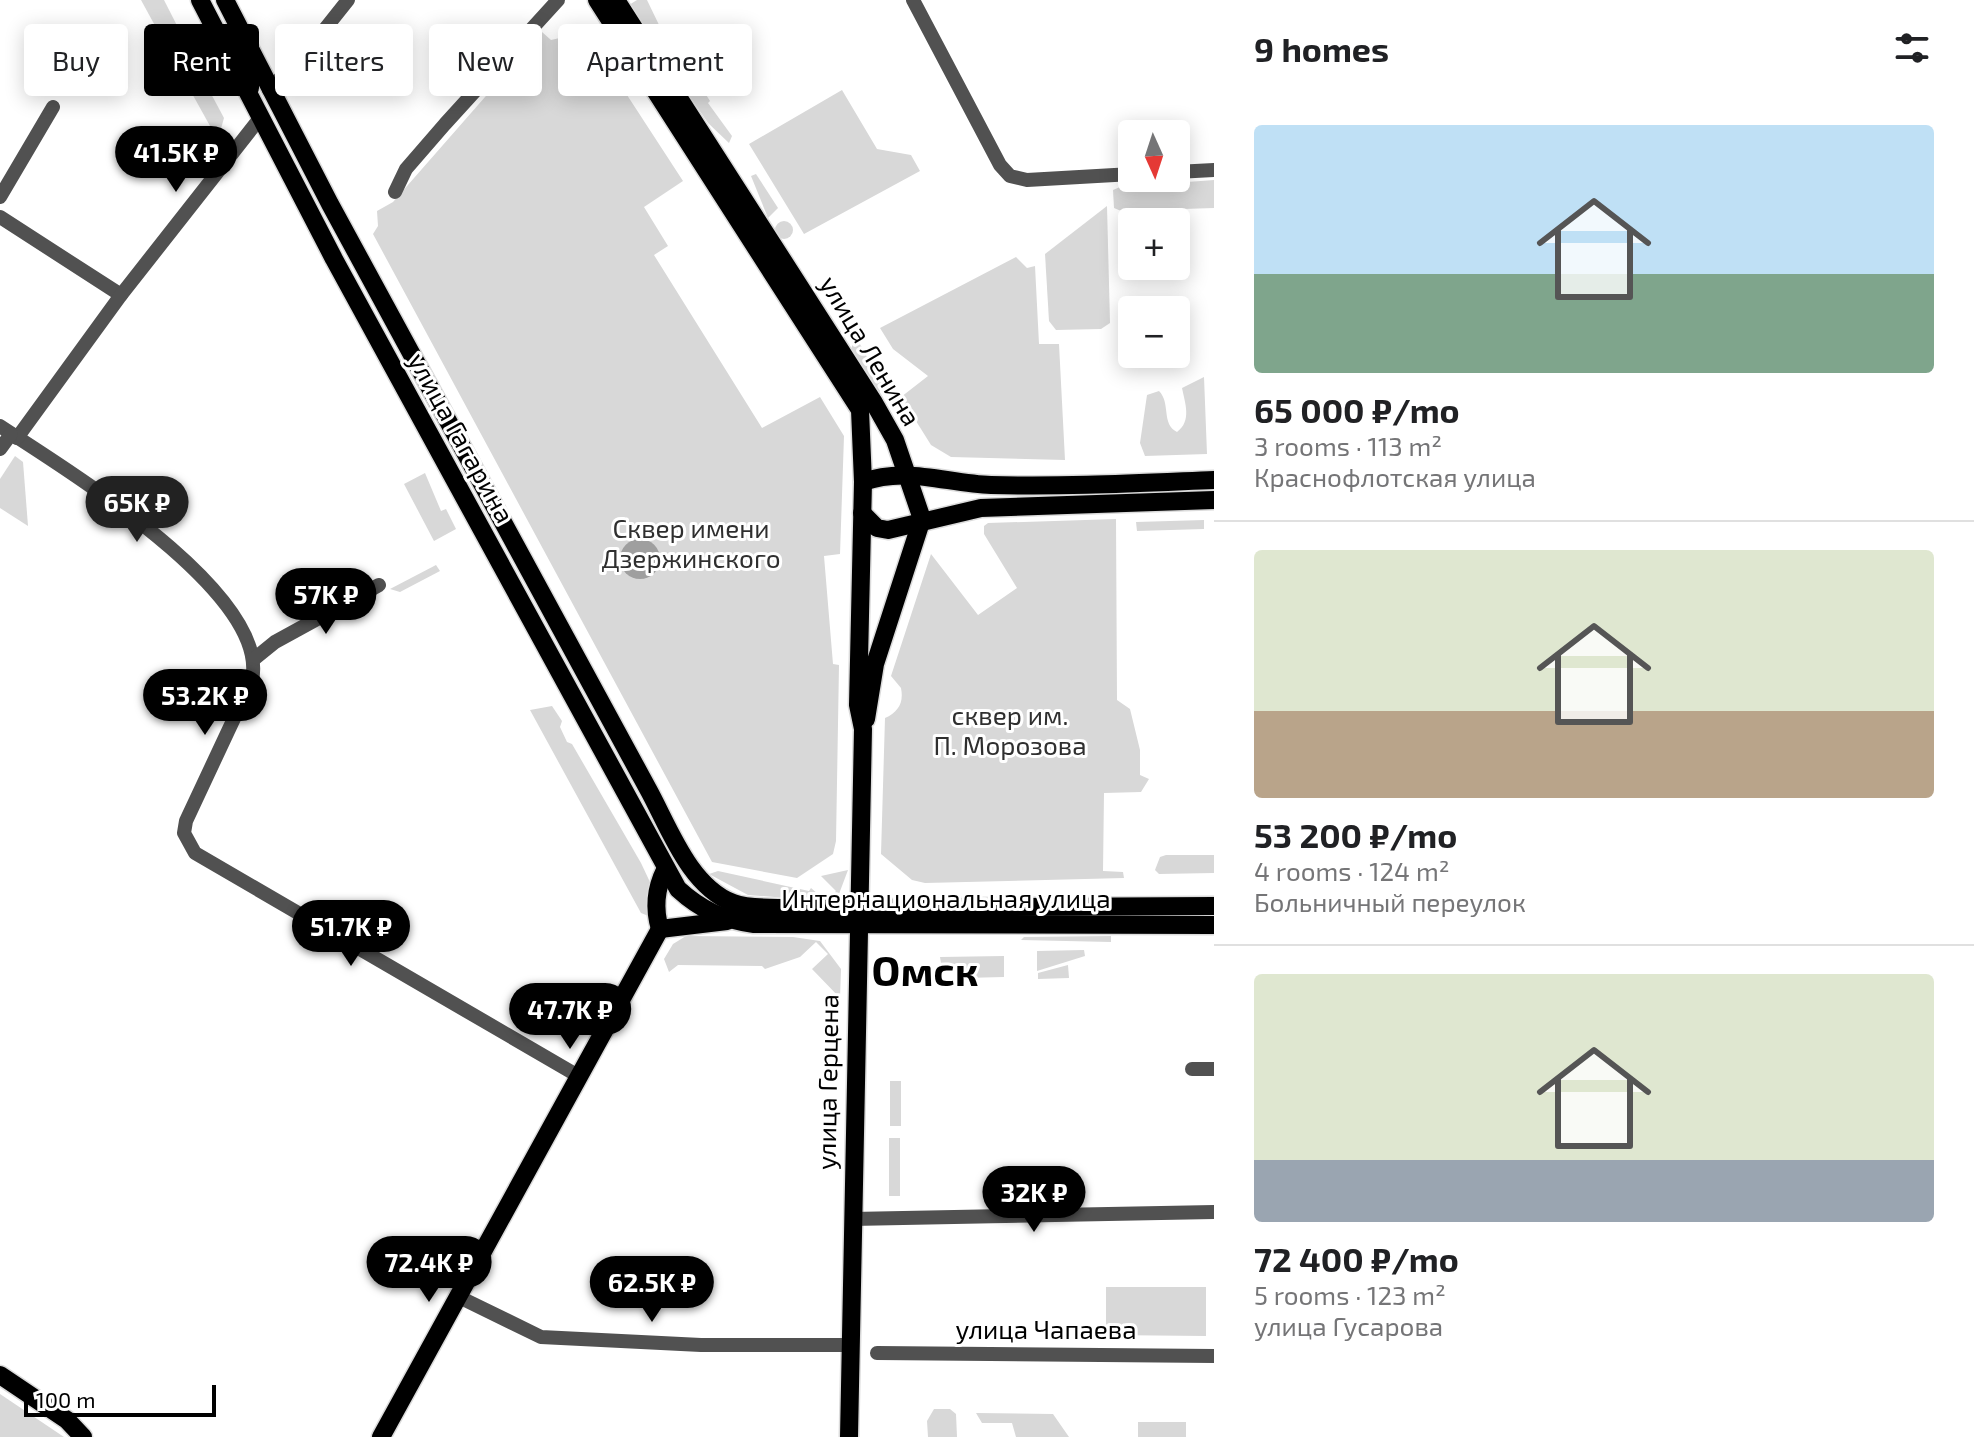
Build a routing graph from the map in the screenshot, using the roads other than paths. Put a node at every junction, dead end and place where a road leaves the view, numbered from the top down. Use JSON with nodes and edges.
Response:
{"nodes":[{"id":1,"x":200,"y":0,"type":"edge"},
{"id":2,"x":225,"y":0,"type":"edge"},
{"id":3,"x":348,"y":0,"type":"edge"},
{"id":4,"x":558,"y":0,"type":"edge"},
{"id":5,"x":597,"y":0,"type":"edge"},
{"id":6,"x":616,"y":0,"type":"edge"},
{"id":7,"x":913,"y":0,"type":"edge"},
{"id":8,"x":269,"y":90,"type":"junction"},
{"id":9,"x":53,"y":107,"type":"dead end"},
{"id":10,"x":260,"y":118,"type":"junction"},
{"id":11,"x":1214,"y":170,"type":"edge"},
{"id":12,"x":1190,"y":171,"type":"edge"},
{"id":13,"x":1118,"y":175,"type":"edge"},
{"id":14,"x":395,"y":192,"type":"dead end"},
{"id":15,"x":0,"y":197,"type":"edge"},
{"id":16,"x":0,"y":217,"type":"edge"},
{"id":17,"x":121,"y":295,"type":"junction"},
{"id":18,"x":9,"y":433,"type":"edge"},
{"id":19,"x":0,"y":449,"type":"edge"},
{"id":20,"x":910,"y":475,"type":"junction"},
{"id":21,"x":1214,"y":480,"type":"edge"},
{"id":22,"x":863,"y":482,"type":"junction"},
{"id":23,"x":1119,"y":484,"type":"junction"},
{"id":24,"x":1214,"y":500,"type":"edge"},
{"id":25,"x":1120,"y":503,"type":"junction"},
{"id":26,"x":866,"y":517,"type":"junction"},
{"id":27,"x":922,"y":519,"type":"junction"},
{"id":28,"x":379,"y":585,"type":"dead end"},
{"id":29,"x":573,"y":653,"type":"junction"},
{"id":30,"x":254,"y":659,"type":"junction"},
{"id":31,"x":554,"y":663,"type":"junction"},
{"id":32,"x":863,"y":729,"type":"junction"},
{"id":33,"x":665,"y":870,"type":"junction"},
{"id":34,"x":697,"y":876,"type":"joint"},
{"id":35,"x":685,"y":895,"type":"joint"},
{"id":36,"x":1214,"y":906,"type":"edge"},
{"id":37,"x":858,"y":918,"type":"junction"},
{"id":38,"x":727,"y":921,"type":"junction"},
{"id":39,"x":1214,"y":925,"type":"edge"},
{"id":40,"x":660,"y":929,"type":"junction"},
{"id":41,"x":1192,"y":1069,"type":"dead end"},
{"id":42,"x":1214,"y":1069,"type":"edge"},
{"id":43,"x":580,"y":1077,"type":"junction"},
{"id":44,"x":1214,"y":1212,"type":"edge"},
{"id":45,"x":852,"y":1219,"type":"junction"},
{"id":46,"x":457,"y":1296,"type":"junction"},
{"id":47,"x":850,"y":1345,"type":"junction"},
{"id":48,"x":877,"y":1353,"type":"dead end"},
{"id":49,"x":1214,"y":1356,"type":"edge"},
{"id":50,"x":0,"y":1375,"type":"edge"},
{"id":51,"x":388,"y":1435,"type":"edge"},
{"id":52,"x":82,"y":1436,"type":"edge"},
{"id":53,"x":849,"y":1437,"type":"edge"}],
"edges":[{"from":1,"to":10,"type":"main road","name":"улица Гагарина"},
{"from":2,"to":8,"type":"main road","name":"улица Гагарина"},
{"from":3,"to":8,"type":"street"},
{"from":4,"to":14,"type":"street"},
{"from":5,"to":22,"type":"main road","name":"улица Ленина"},
{"from":6,"to":20,"type":"main road","name":"улица Ленина"},
{"from":7,"to":13,"type":"street"},
{"from":8,"to":29,"type":"main road","name":"улица Гагарина"},
{"from":9,"to":15,"type":"street"},
{"from":10,"to":17,"type":"street"},
{"from":10,"to":31,"type":"main road","name":"улица Гагарина"},
{"from":11,"to":12,"type":"street"},
{"from":16,"to":17,"type":"street"},
{"from":17,"to":18,"type":"street"},
{"from":18,"to":19,"type":"street"},
{"from":18,"to":30,"type":"street"},
{"from":20,"to":22,"type":"main road"},
{"from":20,"to":23,"type":"main road"},
{"from":20,"to":27,"type":"main road"},
{"from":21,"to":23,"type":"main road"},
{"from":22,"to":26,"type":"main road"},
{"from":23,"to":25,"type":"main road"},
{"from":24,"to":25,"type":"main road"},
{"from":25,"to":27,"type":"main road"},
{"from":26,"to":27,"type":"main road"},
{"from":26,"to":32,"type":"main road"},
{"from":27,"to":32,"type":"main road"},
{"from":28,"to":30,"type":"street"},
{"from":29,"to":31,"type":"main road"},
{"from":29,"to":34,"type":"main road","name":"улица Гагарина"},
{"from":30,"to":43,"type":"street"},
{"from":31,"to":33,"type":"main road","name":"улица Гагарина"},
{"from":32,"to":37,"type":"main road","name":"улица Герцена"},
{"from":33,"to":35,"type":"main road","name":"улица Гагарина"},
{"from":33,"to":40,"type":"main road"},
{"from":34,"to":37,"type":"main road","name":"Интернациональная улица"},
{"from":35,"to":38,"type":"main road","name":"Интернациональная улица"},
{"from":36,"to":37,"type":"main road","name":"Интернациональная улица"},
{"from":37,"to":38,"type":"main road","name":"Интернациональная улица"},
{"from":37,"to":39,"type":"main road","name":"Интернациональная улица"},
{"from":37,"to":45,"type":"main road","name":"улица Герцена"},
{"from":38,"to":40,"type":"main road"},
{"from":40,"to":43,"type":"main road"},
{"from":41,"to":42,"type":"street"},
{"from":43,"to":46,"type":"main road"},
{"from":44,"to":45,"type":"street"},
{"from":45,"to":47,"type":"main road","name":"улица Герцена"},
{"from":46,"to":47,"type":"street"},
{"from":46,"to":51,"type":"main road"},
{"from":47,"to":53,"type":"main road","name":"улица Герцена"},
{"from":48,"to":49,"type":"street","name":"улица Чапаева"},
{"from":50,"to":52,"type":"main road"}]}
